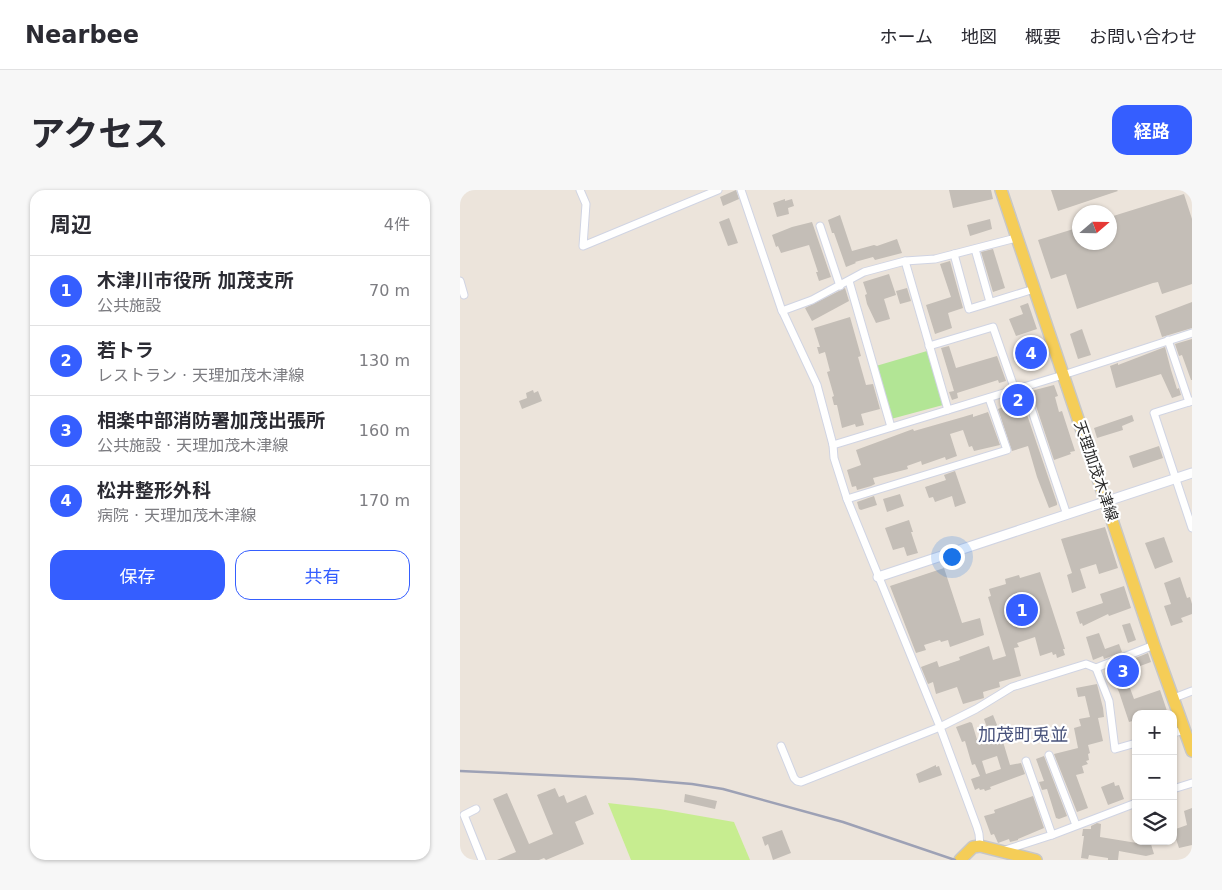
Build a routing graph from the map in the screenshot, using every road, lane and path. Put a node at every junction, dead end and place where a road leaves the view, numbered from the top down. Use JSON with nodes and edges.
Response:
{"nodes":[{"id":1,"x":580,"y":190,"type":"edge"},
{"id":2,"x":718,"y":190,"type":"edge"},
{"id":3,"x":741,"y":190,"type":"edge"},
{"id":4,"x":1001,"y":190,"type":"edge"},
{"id":5,"x":820,"y":226,"type":"dead end"},
{"id":6,"x":1016,"y":238,"type":"junction"},
{"id":7,"x":975,"y":249,"type":"junction"},
{"id":8,"x":954,"y":254,"type":"junction"},
{"id":9,"x":905,"y":262,"type":"junction"},
{"id":10,"x":460,"y":281,"type":"edge"},
{"id":11,"x":849,"y":281,"type":"junction"},
{"id":12,"x":840,"y":286,"type":"junction"},
{"id":13,"x":1034,"y":289,"type":"junction"},
{"id":14,"x":464,"y":295,"type":"dead end"},
{"id":15,"x":990,"y":302,"type":"junction"},
{"id":16,"x":782,"y":311,"type":"junction"},
{"id":17,"x":1192,"y":333,"type":"edge"},
{"id":18,"x":1168,"y":340,"type":"junction"},
{"id":19,"x":929,"y":346,"type":"junction"},
{"id":20,"x":1063,"y":375,"type":"junction"},
{"id":21,"x":1024,"y":387,"type":"junction"},
{"id":22,"x":1015,"y":390,"type":"junction"},
{"id":23,"x":989,"y":398,"type":"junction"},
{"id":24,"x":1190,"y":401,"type":"edge"},
{"id":25,"x":948,"y":410,"type":"junction"},
{"id":26,"x":891,"y":427,"type":"junction"},
{"id":27,"x":832,"y":444,"type":"junction"},
{"id":28,"x":1192,"y":473,"type":"edge"},
{"id":29,"x":1176,"y":478,"type":"junction"},
{"id":30,"x":847,"y":499,"type":"junction"},
{"id":31,"x":1107,"y":502,"type":"junction"},
{"id":32,"x":1067,"y":515,"type":"junction"},
{"id":33,"x":1192,"y":528,"type":"edge"},
{"id":34,"x":878,"y":577,"type":"junction"},
{"id":35,"x":1154,"y":645,"type":"junction"},
{"id":36,"x":1096,"y":668,"type":"junction"},
{"id":37,"x":1192,"y":691,"type":"edge"},
{"id":38,"x":1174,"y":698,"type":"junction"},
{"id":39,"x":940,"y":727,"type":"junction"},
{"id":40,"x":1185,"y":730,"type":"junction"},
{"id":41,"x":1177,"y":732,"type":"edge"},
{"id":42,"x":1132,"y":744,"type":"edge"},
{"id":43,"x":780,"y":746,"type":"dead end"},
{"id":44,"x":1192,"y":751,"type":"edge"},
{"id":45,"x":1049,"y":755,"type":"dead end"},
{"id":46,"x":1026,"y":761,"type":"dead end"},
{"id":47,"x":1192,"y":783,"type":"edge"},
{"id":48,"x":1177,"y":788,"type":"edge"},
{"id":49,"x":1132,"y":804,"type":"edge"},
{"id":50,"x":476,"y":809,"type":"dead end"},
{"id":51,"x":1076,"y":824,"type":"junction"},
{"id":52,"x":1052,"y":834,"type":"junction"},
{"id":53,"x":980,"y":846,"type":"junction"},
{"id":54,"x":1002,"y":851,"type":"junction"},
{"id":55,"x":482,"y":860,"type":"edge"},
{"id":56,"x":960,"y":860,"type":"edge"},
{"id":57,"x":1036,"y":860,"type":"edge"}],
"edges":[{"from":1,"to":2,"type":"street"},
{"from":3,"to":16,"type":"street"},
{"from":4,"to":6,"type":"main road","name":"天理加茂木津線"},
{"from":5,"to":12,"type":"street"},
{"from":6,"to":7,"type":"street"},
{"from":6,"to":13,"type":"main road","name":"天理加茂木津線"},
{"from":7,"to":8,"type":"street"},
{"from":7,"to":15,"type":"street"},
{"from":8,"to":9,"type":"street"},
{"from":8,"to":15,"type":"street"},
{"from":9,"to":11,"type":"street"},
{"from":9,"to":19,"type":"street"},
{"from":10,"to":14,"type":"street"},
{"from":11,"to":12,"type":"street"},
{"from":11,"to":26,"type":"street"},
{"from":12,"to":16,"type":"street"},
{"from":13,"to":15,"type":"street"},
{"from":13,"to":20,"type":"main road","name":"天理加茂木津線"},
{"from":16,"to":27,"type":"street"},
{"from":17,"to":18,"type":"street"},
{"from":18,"to":20,"type":"street"},
{"from":18,"to":24,"type":"street"},
{"from":19,"to":22,"type":"street"},
{"from":19,"to":25,"type":"street"},
{"from":20,"to":21,"type":"street"},
{"from":20,"to":31,"type":"main road","name":"天理加茂木津線"},
{"from":21,"to":22,"type":"street"},
{"from":21,"to":32,"type":"street"},
{"from":22,"to":23,"type":"street"},
{"from":23,"to":25,"type":"street"},
{"from":23,"to":30,"type":"street"},
{"from":24,"to":29,"type":"street"},
{"from":25,"to":26,"type":"street"},
{"from":26,"to":27,"type":"street"},
{"from":27,"to":30,"type":"street"},
{"from":28,"to":29,"type":"street"},
{"from":29,"to":31,"type":"street"},
{"from":29,"to":33,"type":"street"},
{"from":30,"to":34,"type":"street"},
{"from":31,"to":32,"type":"street"},
{"from":31,"to":35,"type":"main road","name":"天理加茂木津線"},
{"from":32,"to":34,"type":"street"},
{"from":34,"to":39,"type":"street"},
{"from":35,"to":36,"type":"street"},
{"from":35,"to":38,"type":"main road","name":"天理加茂木津線"},
{"from":36,"to":39,"type":"street"},
{"from":36,"to":42,"type":"street"},
{"from":37,"to":38,"type":"street"},
{"from":38,"to":40,"type":"main road","name":"天理加茂木津線"},
{"from":39,"to":43,"type":"street"},
{"from":39,"to":53,"type":"street"},
{"from":40,"to":41,"type":"street"},
{"from":40,"to":44,"type":"main road","name":"天理加茂木津線"},
{"from":45,"to":51,"type":"street"},
{"from":46,"to":52,"type":"street"},
{"from":47,"to":48,"type":"street"},
{"from":49,"to":51,"type":"street"},
{"from":50,"to":55,"type":"street"},
{"from":51,"to":52,"type":"street"},
{"from":52,"to":54,"type":"street"},
{"from":53,"to":54,"type":"main road"},
{"from":53,"to":56,"type":"main road"},
{"from":54,"to":57,"type":"main road"}]}
